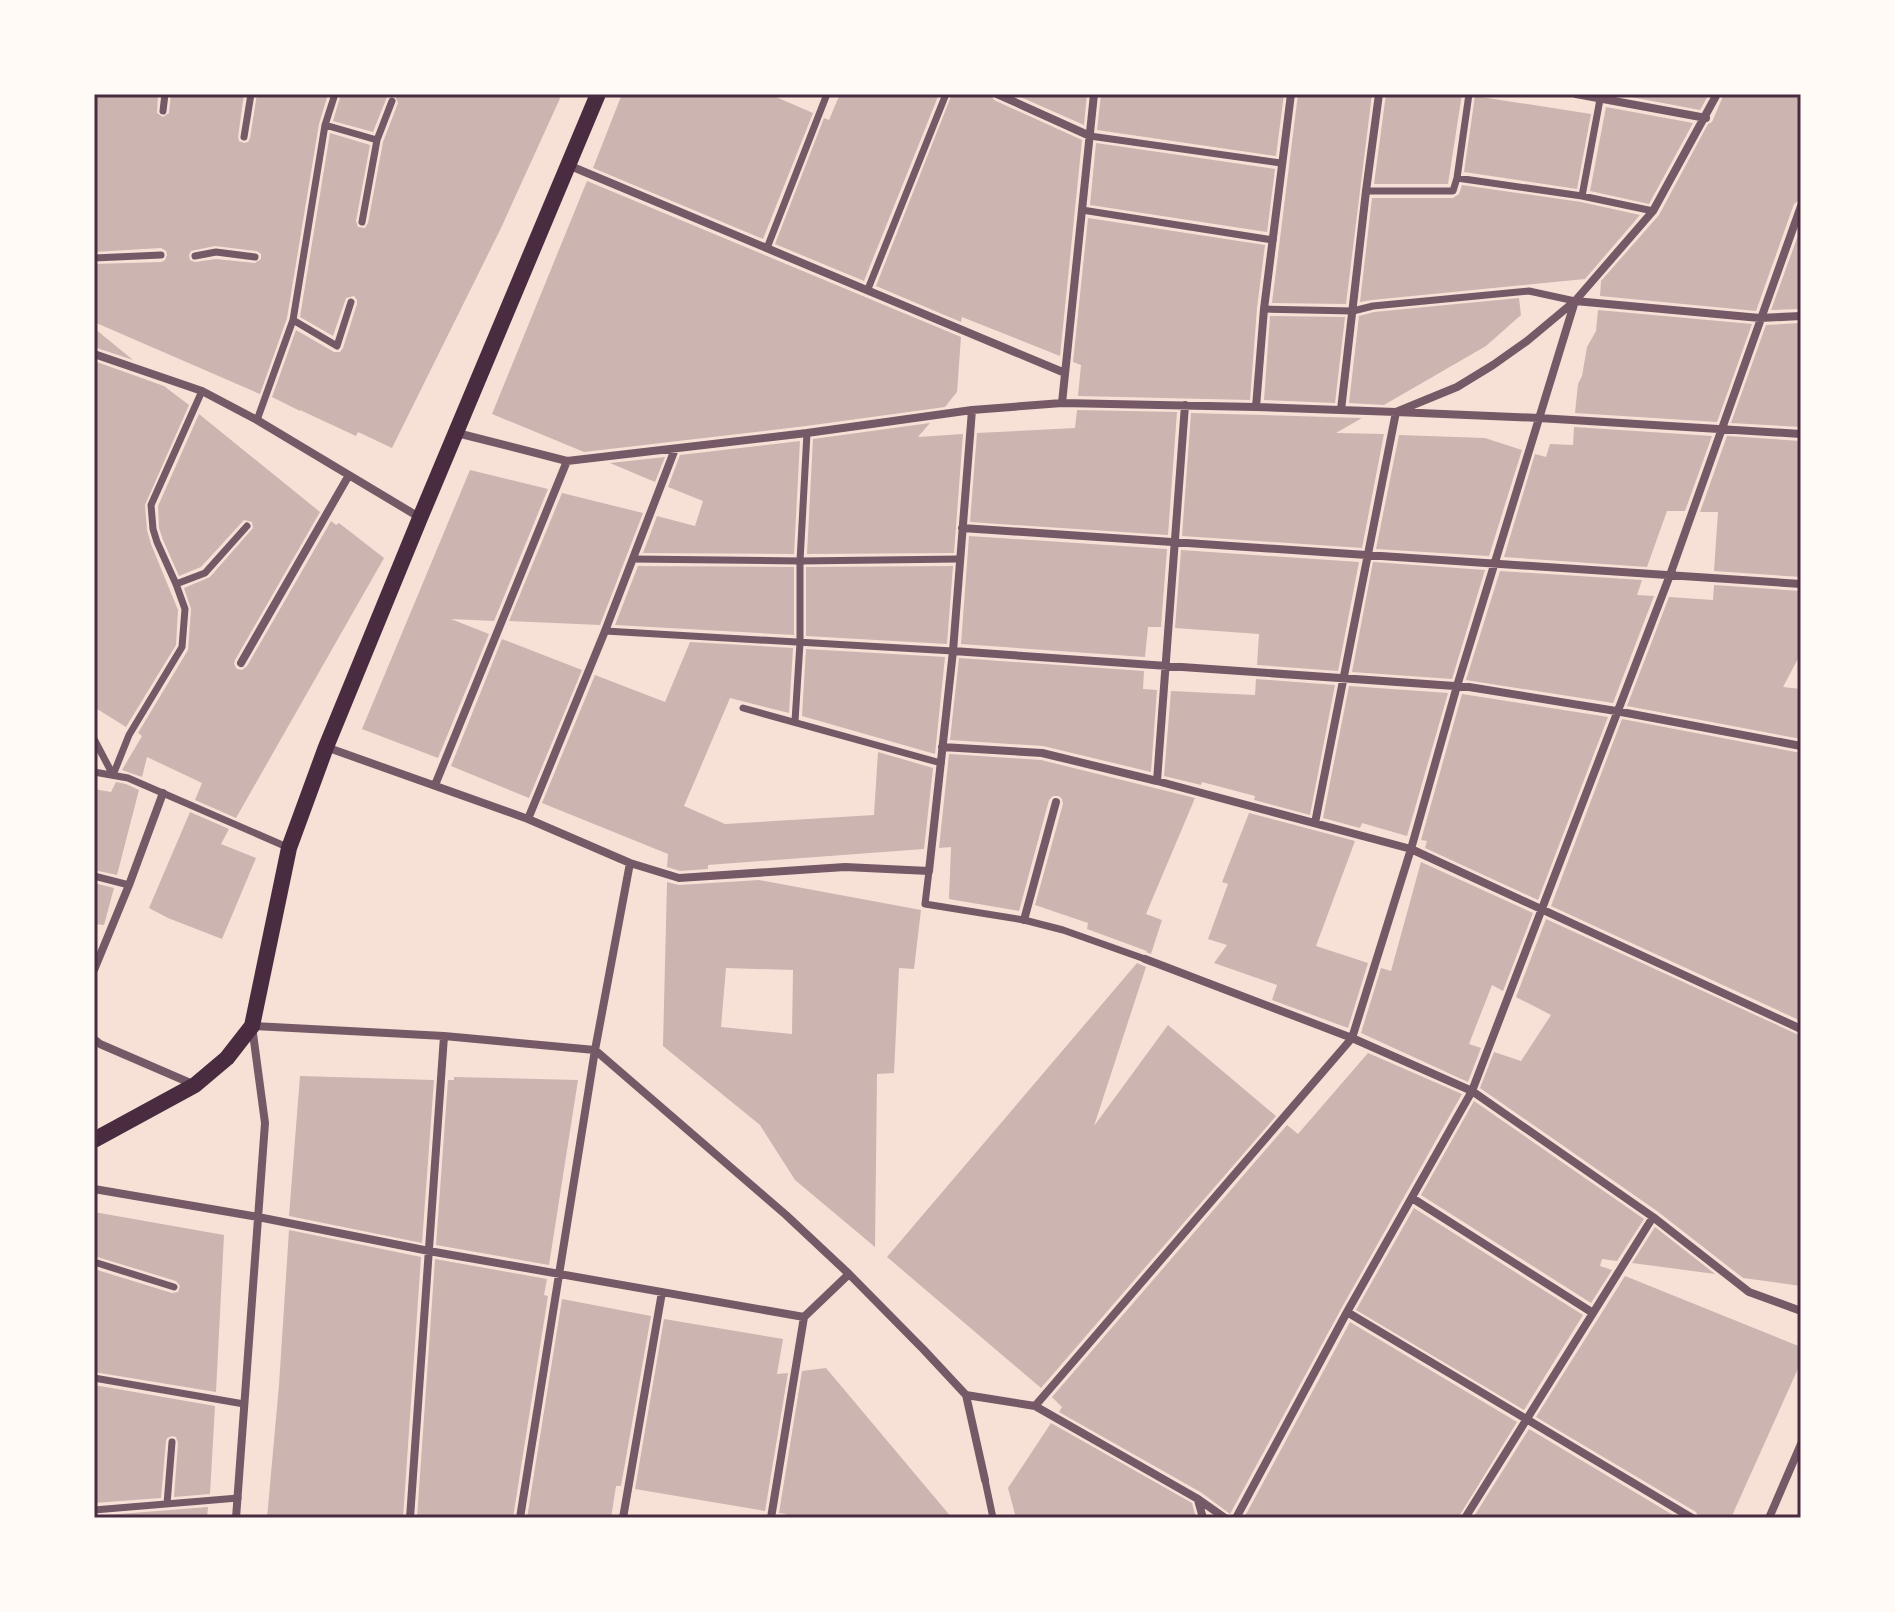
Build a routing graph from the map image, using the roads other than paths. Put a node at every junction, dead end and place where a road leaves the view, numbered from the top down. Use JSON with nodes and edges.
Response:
{"nodes":[{"id":1,"x":165,"y":94,"type":"edge"},
{"id":2,"x":251,"y":94,"type":"edge"},
{"id":3,"x":335,"y":94,"type":"edge"},
{"id":4,"x":598,"y":94,"type":"edge"},
{"id":5,"x":827,"y":94,"type":"edge"},
{"id":6,"x":946,"y":94,"type":"edge"},
{"id":7,"x":997,"y":94,"type":"edge"},
{"id":8,"x":1094,"y":94,"type":"edge"},
{"id":9,"x":1291,"y":94,"type":"edge"},
{"id":10,"x":1379,"y":94,"type":"edge"},
{"id":11,"x":1469,"y":94,"type":"edge"},
{"id":12,"x":1576,"y":94,"type":"edge"},
{"id":13,"x":1717,"y":94,"type":"edge"},
{"id":14,"x":1601,"y":96,"type":"edge"},
{"id":15,"x":392,"y":101,"type":"dead end"},
{"id":16,"x":163,"y":111,"type":"dead end"},
{"id":17,"x":1706,"y":118,"type":"junction"},
{"id":18,"x":325,"y":125,"type":"junction"},
{"id":19,"x":1090,"y":136,"type":"junction"},
{"id":20,"x":244,"y":137,"type":"dead end"},
{"id":21,"x":377,"y":140,"type":"junction"},
{"id":22,"x":1281,"y":163,"type":"junction"},
{"id":23,"x":568,"y":165,"type":"junction"},
{"id":24,"x":1457,"y":178,"type":"junction"},
{"id":25,"x":1366,"y":191,"type":"junction"},
{"id":26,"x":1582,"y":196,"type":"junction"},
{"id":27,"x":1801,"y":206,"type":"edge"},
{"id":28,"x":1082,"y":210,"type":"junction"},
{"id":29,"x":1653,"y":211,"type":"junction"},
{"id":30,"x":362,"y":222,"type":"dead end"},
{"id":31,"x":1273,"y":240,"type":"junction"},
{"id":32,"x":767,"y":248,"type":"junction"},
{"id":33,"x":161,"y":255,"type":"dead end"},
{"id":34,"x":195,"y":256,"type":"dead end"},
{"id":35,"x":255,"y":257,"type":"dead end"},
{"id":36,"x":94,"y":258,"type":"edge"},
{"id":37,"x":868,"y":289,"type":"junction"},
{"id":38,"x":1575,"y":301,"type":"junction"},
{"id":39,"x":351,"y":302,"type":"dead end"},
{"id":40,"x":1264,"y":309,"type":"junction"},
{"id":41,"x":1353,"y":311,"type":"junction"},
{"id":42,"x":1801,"y":316,"type":"edge"},
{"id":43,"x":1760,"y":318,"type":"junction"},
{"id":44,"x":293,"y":320,"type":"junction"},
{"id":45,"x":94,"y":354,"type":"edge"},
{"id":46,"x":1065,"y":373,"type":"junction"},
{"id":47,"x":202,"y":391,"type":"junction"},
{"id":48,"x":1062,"y":403,"type":"junction"},
{"id":49,"x":1185,"y":405,"type":"junction"},
{"id":50,"x":1256,"y":407,"type":"junction"},
{"id":51,"x":972,"y":410,"type":"junction"},
{"id":52,"x":1341,"y":410,"type":"junction"},
{"id":53,"x":1396,"y":412,"type":"junction"},
{"id":54,"x":1539,"y":418,"type":"junction"},
{"id":55,"x":257,"y":420,"type":"junction"},
{"id":56,"x":1721,"y":429,"type":"junction"},
{"id":57,"x":457,"y":433,"type":"junction"},
{"id":58,"x":807,"y":433,"type":"junction"},
{"id":59,"x":1801,"y":434,"type":"edge"},
{"id":60,"x":675,"y":449,"type":"junction"},
{"id":61,"x":567,"y":461,"type":"junction"},
{"id":62,"x":349,"y":475,"type":"junction"},
{"id":63,"x":420,"y":518,"type":"junction"},
{"id":64,"x":247,"y":526,"type":"dead end"},
{"id":65,"x":962,"y":528,"type":"junction"},
{"id":66,"x":1175,"y":542,"type":"junction"},
{"id":67,"x":1370,"y":555,"type":"junction"},
{"id":68,"x":633,"y":559,"type":"junction"},
{"id":69,"x":959,"y":559,"type":"junction"},
{"id":70,"x":800,"y":561,"type":"junction"},
{"id":71,"x":1495,"y":563,"type":"junction"},
{"id":72,"x":1670,"y":575,"type":"junction"},
{"id":73,"x":176,"y":584,"type":"junction"},
{"id":74,"x":1801,"y":584,"type":"edge"},
{"id":75,"x":605,"y":631,"type":"junction"},
{"id":76,"x":800,"y":643,"type":"junction"},
{"id":77,"x":953,"y":651,"type":"junction"},
{"id":78,"x":241,"y":663,"type":"dead end"},
{"id":79,"x":1166,"y":666,"type":"junction"},
{"id":80,"x":1344,"y":678,"type":"junction"},
{"id":81,"x":1457,"y":686,"type":"junction"},
{"id":82,"x":743,"y":708,"type":"dead end"},
{"id":83,"x":1616,"y":711,"type":"junction"},
{"id":84,"x":795,"y":721,"type":"junction"},
{"id":85,"x":94,"y":739,"type":"edge"},
{"id":86,"x":1801,"y":746,"type":"edge"},
{"id":87,"x":326,"y":747,"type":"junction"},
{"id":88,"x":942,"y":747,"type":"junction"},
{"id":89,"x":941,"y":763,"type":"junction"},
{"id":90,"x":94,"y":772,"type":"edge"},
{"id":91,"x":113,"y":775,"type":"junction"},
{"id":92,"x":1157,"y":781,"type":"junction"},
{"id":93,"x":435,"y":785,"type":"junction"},
{"id":94,"x":163,"y":793,"type":"junction"},
{"id":95,"x":1056,"y":802,"type":"dead end"},
{"id":96,"x":528,"y":819,"type":"junction"},
{"id":97,"x":1315,"y":823,"type":"junction"},
{"id":98,"x":289,"y":848,"type":"junction"},
{"id":99,"x":1411,"y":849,"type":"junction"},
{"id":100,"x":630,"y":863,"type":"junction"},
{"id":101,"x":929,"y":871,"type":"junction"},
{"id":102,"x":94,"y":876,"type":"edge"},
{"id":103,"x":129,"y":885,"type":"junction"},
{"id":104,"x":1542,"y":910,"type":"junction"},
{"id":105,"x":1024,"y":920,"type":"junction"},
{"id":106,"x":1145,"y":959,"type":"joint"},
{"id":107,"x":94,"y":970,"type":"edge"},
{"id":108,"x":252,"y":1026,"type":"junction"},
{"id":109,"x":1801,"y":1029,"type":"edge"},
{"id":110,"x":444,"y":1036,"type":"junction"},
{"id":111,"x":1352,"y":1038,"type":"junction"},
{"id":112,"x":94,"y":1039,"type":"edge"},
{"id":113,"x":595,"y":1050,"type":"junction"},
{"id":114,"x":195,"y":1085,"type":"junction"},
{"id":115,"x":1472,"y":1091,"type":"junction"},
{"id":116,"x":94,"y":1140,"type":"edge"},
{"id":117,"x":94,"y":1189,"type":"edge"},
{"id":118,"x":1412,"y":1198,"type":"junction"},
{"id":119,"x":258,"y":1217,"type":"junction"},
{"id":120,"x":1653,"y":1217,"type":"junction"},
{"id":121,"x":429,"y":1251,"type":"junction"},
{"id":122,"x":94,"y":1262,"type":"edge"},
{"id":123,"x":560,"y":1274,"type":"junction"},
{"id":124,"x":849,"y":1274,"type":"junction"},
{"id":125,"x":174,"y":1287,"type":"dead end"},
{"id":126,"x":662,"y":1292,"type":"junction"},
{"id":127,"x":1801,"y":1311,"type":"edge"},
{"id":128,"x":1347,"y":1312,"type":"junction"},
{"id":129,"x":1593,"y":1313,"type":"junction"},
{"id":130,"x":804,"y":1317,"type":"junction"},
{"id":131,"x":94,"y":1378,"type":"edge"},
{"id":132,"x":966,"y":1395,"type":"junction"},
{"id":133,"x":244,"y":1404,"type":"junction"},
{"id":134,"x":1035,"y":1406,"type":"junction"},
{"id":135,"x":1527,"y":1420,"type":"junction"},
{"id":136,"x":172,"y":1442,"type":"dead end"},
{"id":137,"x":1801,"y":1444,"type":"edge"},
{"id":138,"x":985,"y":1480,"type":"joint"},
{"id":139,"x":238,"y":1498,"type":"junction"},
{"id":140,"x":1198,"y":1499,"type":"junction"},
{"id":141,"x":167,"y":1504,"type":"junction"},
{"id":142,"x":94,"y":1510,"type":"edge"},
{"id":143,"x":236,"y":1518,"type":"edge"},
{"id":144,"x":410,"y":1518,"type":"edge"},
{"id":145,"x":520,"y":1518,"type":"edge"},
{"id":146,"x":623,"y":1518,"type":"edge"},
{"id":147,"x":771,"y":1518,"type":"edge"},
{"id":148,"x":993,"y":1518,"type":"edge"},
{"id":149,"x":1203,"y":1518,"type":"edge"},
{"id":150,"x":1225,"y":1518,"type":"edge"},
{"id":151,"x":1236,"y":1518,"type":"edge"},
{"id":152,"x":1465,"y":1518,"type":"edge"},
{"id":153,"x":1692,"y":1518,"type":"edge"},
{"id":154,"x":1769,"y":1518,"type":"edge"}],
"edges":[{"from":1,"to":16,"type":"street"},
{"from":2,"to":20,"type":"street"},
{"from":3,"to":18,"type":"street"},
{"from":4,"to":23,"type":"main road"},
{"from":5,"to":32,"type":"street"},
{"from":6,"to":37,"type":"street"},
{"from":7,"to":19,"type":"street"},
{"from":8,"to":19,"type":"street"},
{"from":9,"to":22,"type":"street"},
{"from":10,"to":25,"type":"street"},
{"from":11,"to":24,"type":"street"},
{"from":12,"to":14,"type":"street"},
{"from":13,"to":17,"type":"street"},
{"from":14,"to":17,"type":"street"},
{"from":14,"to":26,"type":"street"},
{"from":15,"to":21,"type":"street"},
{"from":17,"to":29,"type":"street"},
{"from":18,"to":21,"type":"street"},
{"from":18,"to":44,"type":"street"},
{"from":19,"to":22,"type":"street"},
{"from":19,"to":28,"type":"street"},
{"from":21,"to":30,"type":"street"},
{"from":22,"to":31,"type":"street"},
{"from":23,"to":32,"type":"street"},
{"from":23,"to":57,"type":"main road"},
{"from":24,"to":25,"type":"street"},
{"from":24,"to":26,"type":"street"},
{"from":25,"to":41,"type":"street"},
{"from":26,"to":29,"type":"street"},
{"from":27,"to":43,"type":"street"},
{"from":28,"to":31,"type":"street"},
{"from":28,"to":46,"type":"street"},
{"from":29,"to":38,"type":"street"},
{"from":31,"to":40,"type":"street"},
{"from":32,"to":37,"type":"street"},
{"from":33,"to":36,"type":"street"},
{"from":34,"to":35,"type":"street"},
{"from":37,"to":46,"type":"street"},
{"from":38,"to":41,"type":"street"},
{"from":38,"to":43,"type":"street"},
{"from":38,"to":53,"type":"street"},
{"from":38,"to":54,"type":"street"},
{"from":39,"to":44,"type":"street"},
{"from":40,"to":41,"type":"street"},
{"from":40,"to":50,"type":"street"},
{"from":41,"to":52,"type":"street"},
{"from":42,"to":43,"type":"street"},
{"from":43,"to":56,"type":"street"},
{"from":44,"to":55,"type":"street"},
{"from":45,"to":47,"type":"street"},
{"from":46,"to":48,"type":"street"},
{"from":47,"to":55,"type":"street"},
{"from":47,"to":73,"type":"street"},
{"from":48,"to":49,"type":"street"},
{"from":48,"to":51,"type":"street"},
{"from":49,"to":50,"type":"street"},
{"from":49,"to":66,"type":"street"},
{"from":50,"to":52,"type":"street"},
{"from":51,"to":58,"type":"street"},
{"from":51,"to":65,"type":"street"},
{"from":52,"to":53,"type":"street"},
{"from":53,"to":54,"type":"street"},
{"from":53,"to":67,"type":"street"},
{"from":54,"to":56,"type":"street"},
{"from":54,"to":71,"type":"street"},
{"from":55,"to":62,"type":"street"},
{"from":56,"to":59,"type":"street"},
{"from":56,"to":72,"type":"street"},
{"from":57,"to":61,"type":"street"},
{"from":57,"to":63,"type":"main road"},
{"from":58,"to":60,"type":"street"},
{"from":58,"to":70,"type":"street"},
{"from":60,"to":61,"type":"street"},
{"from":60,"to":68,"type":"street"},
{"from":61,"to":93,"type":"street"},
{"from":62,"to":63,"type":"street"},
{"from":62,"to":78,"type":"street"},
{"from":63,"to":87,"type":"main road"},
{"from":64,"to":73,"type":"street"},
{"from":65,"to":66,"type":"street"},
{"from":65,"to":69,"type":"street"},
{"from":66,"to":67,"type":"street"},
{"from":66,"to":79,"type":"street"},
{"from":67,"to":71,"type":"street"},
{"from":67,"to":80,"type":"street"},
{"from":68,"to":70,"type":"street"},
{"from":68,"to":75,"type":"street"},
{"from":69,"to":70,"type":"street"},
{"from":69,"to":77,"type":"street"},
{"from":70,"to":76,"type":"street"},
{"from":71,"to":72,"type":"street"},
{"from":71,"to":81,"type":"street"},
{"from":72,"to":74,"type":"street"},
{"from":72,"to":83,"type":"street"},
{"from":73,"to":91,"type":"street"},
{"from":75,"to":76,"type":"street"},
{"from":75,"to":96,"type":"street"},
{"from":76,"to":77,"type":"street"},
{"from":76,"to":84,"type":"street"},
{"from":77,"to":79,"type":"street"},
{"from":77,"to":88,"type":"street"},
{"from":79,"to":80,"type":"street"},
{"from":79,"to":92,"type":"street"},
{"from":80,"to":81,"type":"street"},
{"from":80,"to":97,"type":"street"},
{"from":81,"to":83,"type":"street"},
{"from":81,"to":99,"type":"street"},
{"from":82,"to":84,"type":"street"},
{"from":83,"to":86,"type":"street"},
{"from":83,"to":104,"type":"street"},
{"from":84,"to":89,"type":"street"},
{"from":85,"to":91,"type":"street"},
{"from":87,"to":93,"type":"street"},
{"from":87,"to":98,"type":"main road"},
{"from":88,"to":89,"type":"street"},
{"from":88,"to":92,"type":"street"},
{"from":89,"to":101,"type":"street"},
{"from":90,"to":91,"type":"street"},
{"from":91,"to":94,"type":"street"},
{"from":92,"to":97,"type":"street"},
{"from":93,"to":96,"type":"street"},
{"from":94,"to":98,"type":"street"},
{"from":94,"to":103,"type":"street"},
{"from":95,"to":105,"type":"street"},
{"from":96,"to":100,"type":"street"},
{"from":97,"to":99,"type":"street"},
{"from":98,"to":108,"type":"main road"},
{"from":99,"to":104,"type":"street"},
{"from":99,"to":111,"type":"street"},
{"from":100,"to":101,"type":"street"},
{"from":100,"to":113,"type":"street"},
{"from":101,"to":105,"type":"street"},
{"from":102,"to":103,"type":"street"},
{"from":103,"to":107,"type":"street"},
{"from":104,"to":109,"type":"street"},
{"from":104,"to":115,"type":"street"},
{"from":105,"to":106,"type":"street"},
{"from":106,"to":111,"type":"street"},
{"from":108,"to":110,"type":"street"},
{"from":108,"to":114,"type":"main road"},
{"from":108,"to":119,"type":"street"},
{"from":110,"to":113,"type":"street"},
{"from":110,"to":121,"type":"street"},
{"from":111,"to":115,"type":"street"},
{"from":111,"to":134,"type":"street"},
{"from":112,"to":114,"type":"street"},
{"from":113,"to":123,"type":"street"},
{"from":113,"to":124,"type":"street"},
{"from":114,"to":116,"type":"main road"},
{"from":115,"to":118,"type":"street"},
{"from":115,"to":120,"type":"street"},
{"from":117,"to":119,"type":"street"},
{"from":118,"to":128,"type":"street"},
{"from":118,"to":129,"type":"street"},
{"from":119,"to":121,"type":"street"},
{"from":119,"to":133,"type":"street"},
{"from":120,"to":127,"type":"street"},
{"from":120,"to":129,"type":"street"},
{"from":121,"to":123,"type":"street"},
{"from":121,"to":144,"type":"street"},
{"from":122,"to":125,"type":"street"},
{"from":123,"to":126,"type":"street"},
{"from":123,"to":145,"type":"street"},
{"from":124,"to":130,"type":"street"},
{"from":124,"to":132,"type":"street"},
{"from":126,"to":130,"type":"street"},
{"from":126,"to":146,"type":"street"},
{"from":128,"to":135,"type":"street"},
{"from":128,"to":151,"type":"street"},
{"from":129,"to":135,"type":"street"},
{"from":130,"to":147,"type":"street"},
{"from":131,"to":133,"type":"street"},
{"from":132,"to":134,"type":"street"},
{"from":132,"to":138,"type":"street"},
{"from":133,"to":139,"type":"street"},
{"from":134,"to":140,"type":"street"},
{"from":135,"to":152,"type":"street"},
{"from":135,"to":153,"type":"street"},
{"from":136,"to":141,"type":"street"},
{"from":137,"to":154,"type":"street"},
{"from":138,"to":148,"type":"street"},
{"from":139,"to":141,"type":"street"},
{"from":139,"to":143,"type":"street"},
{"from":140,"to":149,"type":"street"},
{"from":140,"to":150,"type":"street"},
{"from":141,"to":142,"type":"street"}]}
